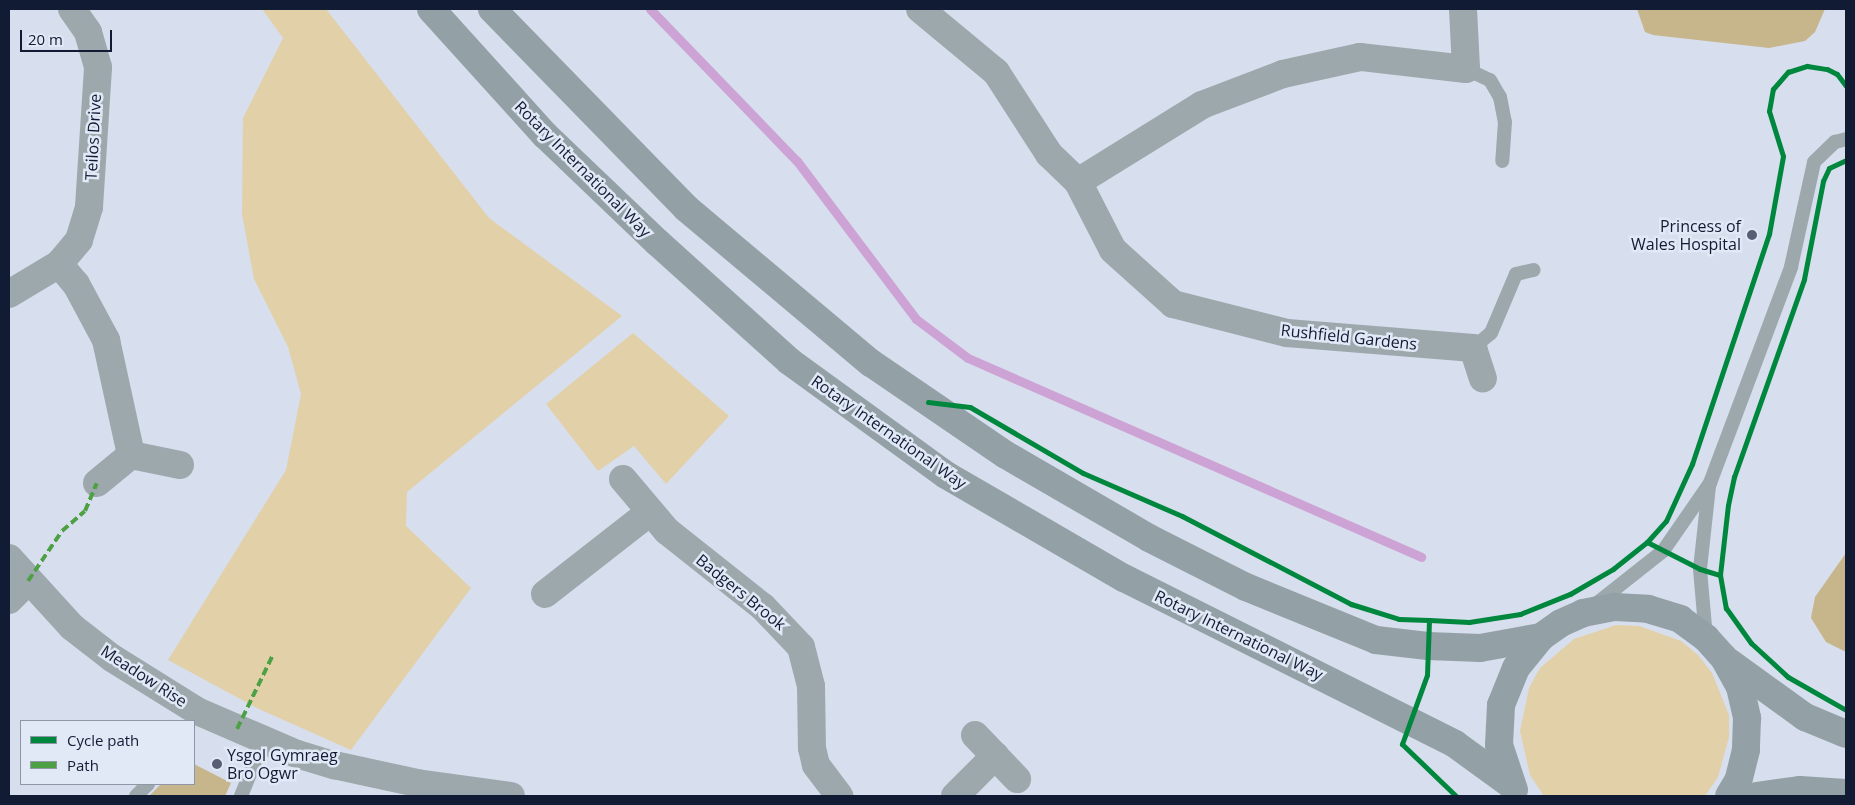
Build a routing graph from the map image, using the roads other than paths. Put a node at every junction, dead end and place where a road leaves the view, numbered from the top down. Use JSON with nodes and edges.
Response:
{"nodes":[{"id":1,"x":72,"y":9,"type":"edge"},
{"id":2,"x":431,"y":9,"type":"edge"},
{"id":3,"x":492,"y":9,"type":"edge"},
{"id":4,"x":920,"y":9,"type":"edge"},
{"id":5,"x":1463,"y":9,"type":"edge"},
{"id":6,"x":1466,"y":69,"type":"junction"},
{"id":7,"x":1846,"y":139,"type":"edge"},
{"id":8,"x":1502,"y":160,"type":"dead end"},
{"id":9,"x":1078,"y":182,"type":"junction"},
{"id":10,"x":59,"y":264,"type":"junction"},
{"id":11,"x":1534,"y":270,"type":"dead end"},
{"id":12,"x":9,"y":294,"type":"edge"},
{"id":13,"x":1473,"y":348,"type":"junction"},
{"id":14,"x":1483,"y":378,"type":"dead end"},
{"id":15,"x":131,"y":455,"type":"junction"},
{"id":16,"x":180,"y":465,"type":"dead end"},
{"id":17,"x":623,"y":479,"type":"dead end"},
{"id":18,"x":97,"y":483,"type":"dead end"},
{"id":19,"x":1710,"y":483,"type":"junction"},
{"id":20,"x":650,"y":512,"type":"junction"},
{"id":21,"x":9,"y":558,"type":"edge"},
{"id":22,"x":18,"y":590,"type":"edge"},
{"id":23,"x":546,"y":594,"type":"dead end"},
{"id":24,"x":1583,"y":613,"type":"junction"},
{"id":25,"x":1542,"y":637,"type":"junction"},
{"id":26,"x":1706,"y":638,"type":"junction"},
{"id":27,"x":1724,"y":658,"type":"junction"},
{"id":28,"x":195,"y":716,"type":"edge"},
{"id":29,"x":1846,"y":734,"type":"edge"},
{"id":30,"x":975,"y":735,"type":"dead end"},
{"id":31,"x":264,"y":740,"type":"junction"},
{"id":32,"x":995,"y":756,"type":"junction"},
{"id":33,"x":1017,"y":779,"type":"dead end"},
{"id":34,"x":147,"y":785,"type":"edge"},
{"id":35,"x":1514,"y":790,"type":"edge"},
{"id":36,"x":1846,"y":794,"type":"edge"},
{"id":37,"x":136,"y":796,"type":"edge"},
{"id":38,"x":242,"y":796,"type":"edge"},
{"id":39,"x":511,"y":796,"type":"edge"},
{"id":40,"x":840,"y":796,"type":"edge"},
{"id":41,"x":955,"y":796,"type":"edge"},
{"id":42,"x":1728,"y":796,"type":"edge"},
{"id":43,"x":1756,"y":796,"type":"edge"}],
"edges":[{"from":1,"to":10,"type":"street","name":"Teilos Drive"},
{"from":2,"to":35,"type":"main road","name":"Rotary International Way"},
{"from":3,"to":25,"type":"main road"},
{"from":4,"to":9,"type":"street","name":"Rushfield Gardens"},
{"from":5,"to":6,"type":"street"},
{"from":6,"to":8,"type":"lane"},
{"from":6,"to":9,"type":"street"},
{"from":7,"to":19,"type":"lane"},
{"from":9,"to":13,"type":"street","name":"Rushfield Gardens"},
{"from":10,"to":12,"type":"street","name":"Teilos Drive"},
{"from":10,"to":15,"type":"street"},
{"from":11,"to":13,"type":"lane"},
{"from":13,"to":14,"type":"street"},
{"from":15,"to":16,"type":"street"},
{"from":15,"to":18,"type":"street"},
{"from":17,"to":20,"type":"street","name":"Badgers Brook"},
{"from":19,"to":24,"type":"lane"},
{"from":19,"to":26,"type":"lane"},
{"from":20,"to":23,"type":"street"},
{"from":20,"to":40,"type":"street","name":"Badgers Brook"},
{"from":21,"to":22,"type":"street","name":"Meadow Rise"},
{"from":22,"to":28,"type":"street","name":"Meadow Rise"},
{"from":24,"to":25,"type":"main road"},
{"from":24,"to":26,"type":"main road"},
{"from":25,"to":35,"type":"main road"},
{"from":26,"to":27,"type":"main road"},
{"from":27,"to":29,"type":"main road"},
{"from":27,"to":42,"type":"main road"},
{"from":28,"to":31,"type":"street","name":"Meadow Rise"},
{"from":30,"to":32,"type":"street"},
{"from":31,"to":38,"type":"lane"},
{"from":31,"to":39,"type":"street","name":"Meadow Rise"},
{"from":32,"to":33,"type":"street"},
{"from":32,"to":41,"type":"street"},
{"from":34,"to":37,"type":"lane"},
{"from":36,"to":43,"type":"main road"}]}
